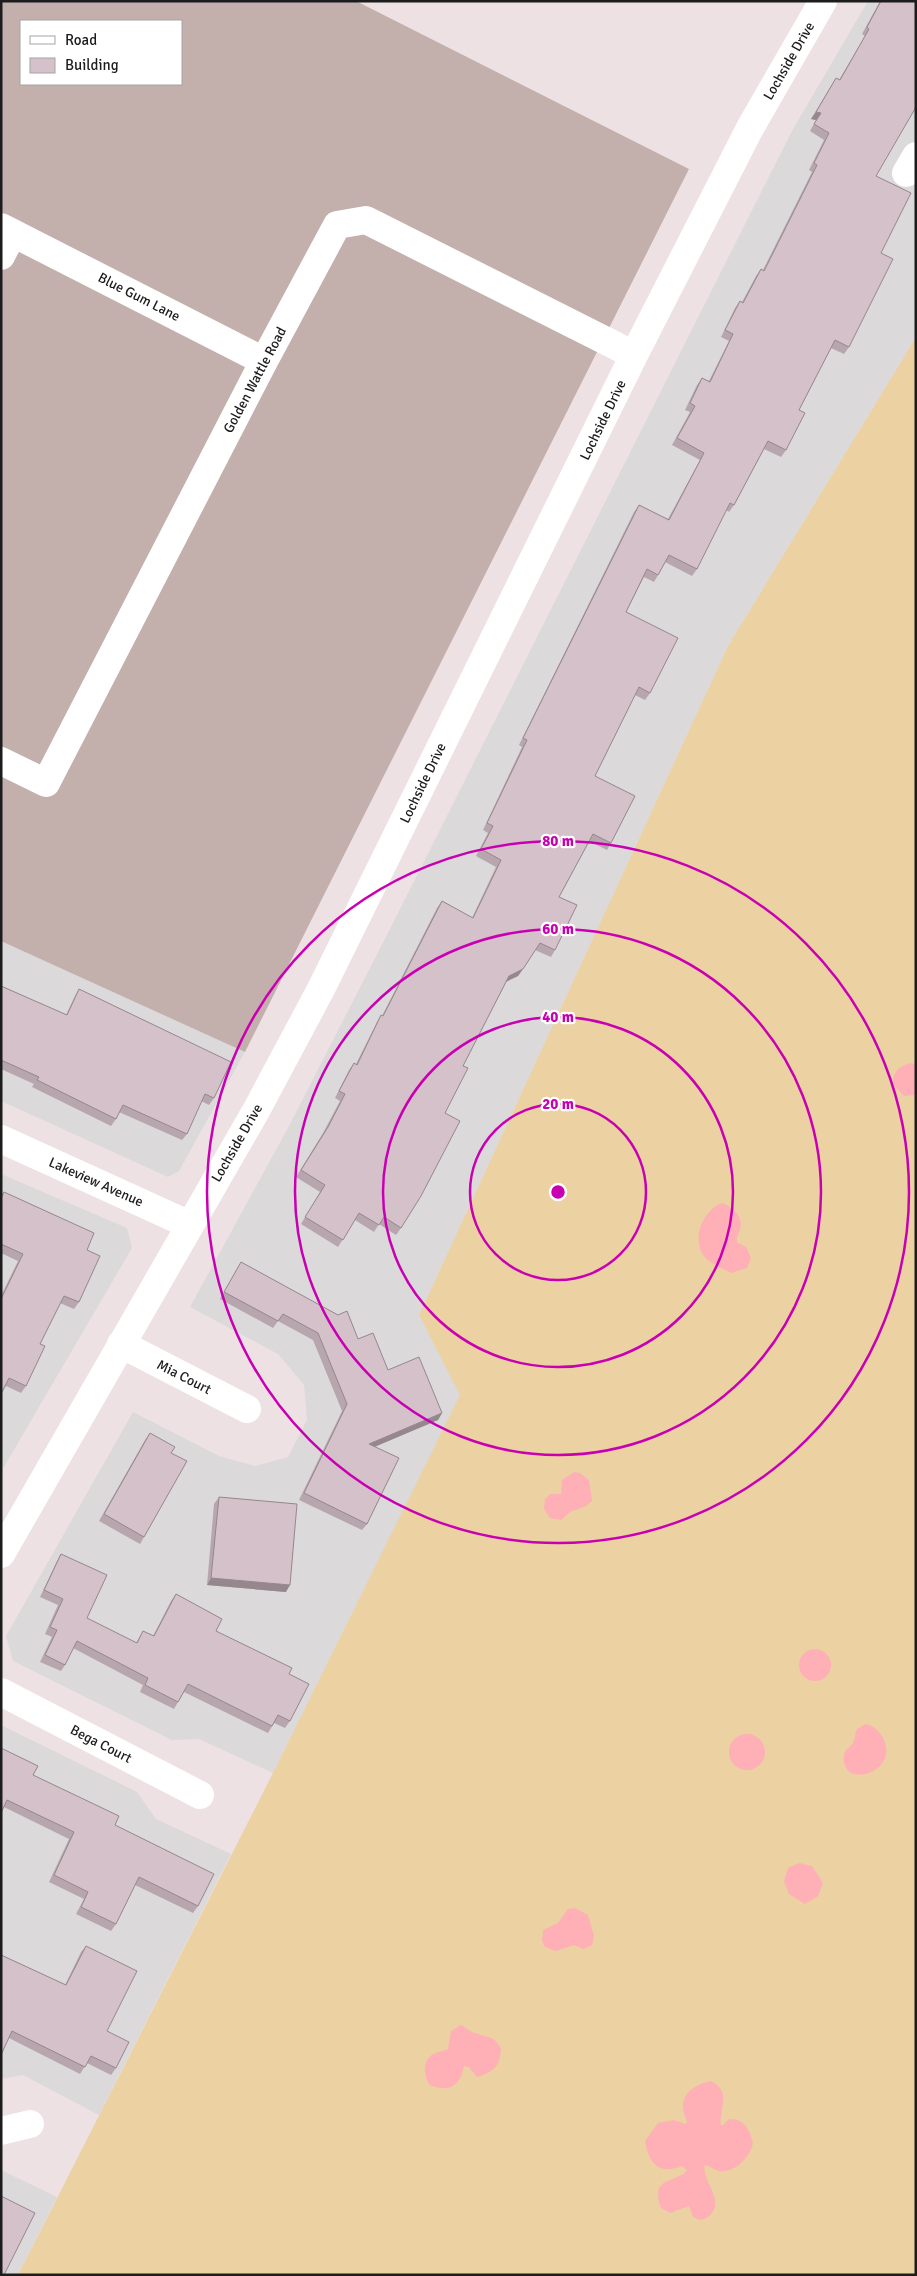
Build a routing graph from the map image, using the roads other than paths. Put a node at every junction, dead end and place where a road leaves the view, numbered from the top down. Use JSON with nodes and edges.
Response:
{"nodes":[{"id":1,"x":823,"y":1,"type":"edge"},
{"id":2,"x":5,"y":239,"type":"edge"},
{"id":3,"x":634,"y":355,"type":"junction"},
{"id":4,"x":264,"y":361,"type":"junction"},
{"id":5,"x":1,"y":761,"type":"edge"},
{"id":6,"x":1,"y":1139,"type":"edge"},
{"id":7,"x":190,"y":1225,"type":"junction"},
{"id":8,"x":120,"y":1344,"type":"junction"},
{"id":9,"x":247,"y":1409,"type":"dead end"},
{"id":10,"x":1,"y":1554,"type":"edge"},
{"id":11,"x":1,"y":1692,"type":"edge"},
{"id":12,"x":200,"y":1795,"type":"dead end"},
{"id":13,"x":30,"y":2124,"type":"dead end"},
{"id":14,"x":1,"y":2131,"type":"edge"}],
"edges":[{"from":1,"to":3,"type":"street","name":"Lochside Drive"},
{"from":2,"to":4,"type":"street","name":"Blue Gum Lane"},
{"from":3,"to":4,"type":"street","name":"Golden Wattle Road"},
{"from":3,"to":7,"type":"street","name":"Lochside Drive"},
{"from":4,"to":5,"type":"street","name":"Golden Wattle Road"},
{"from":6,"to":7,"type":"street","name":"Lakeview Avenue"},
{"from":7,"to":8,"type":"street","name":"Lochside Drive"},
{"from":8,"to":9,"type":"street","name":"Mia Court"},
{"from":8,"to":10,"type":"street","name":"Lochside Drive"},
{"from":11,"to":12,"type":"street","name":"Bega Court"},
{"from":13,"to":14,"type":"street"}]}
